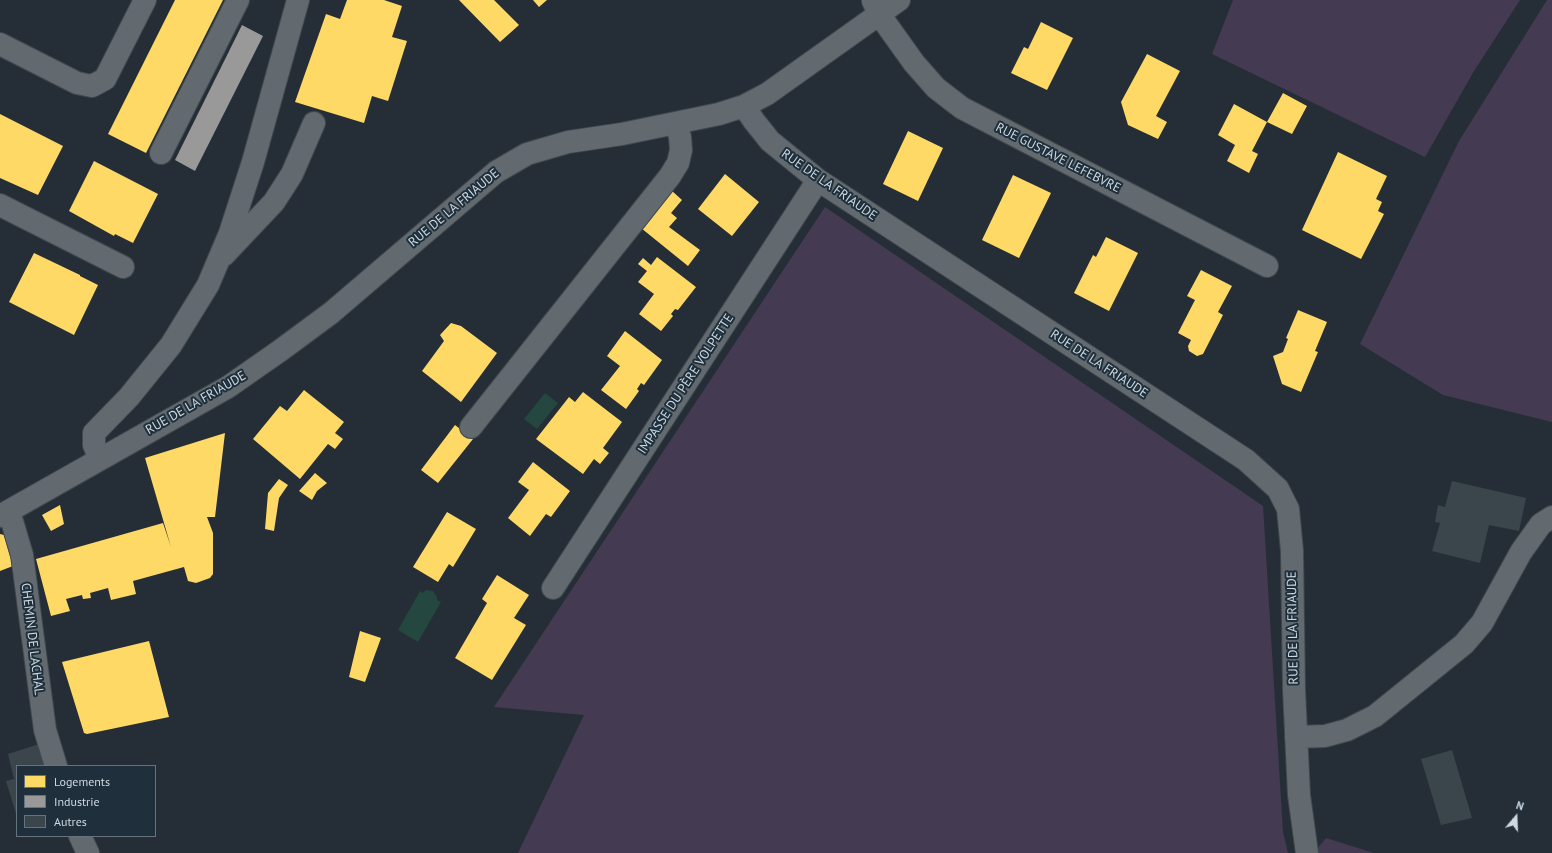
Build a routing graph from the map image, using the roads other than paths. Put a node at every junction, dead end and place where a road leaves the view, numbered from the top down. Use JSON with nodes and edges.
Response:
{"nodes":[{"id":1,"x":145,"y":0,"type":"edge"},
{"id":2,"x":238,"y":0,"type":"edge"},
{"id":3,"x":298,"y":0,"type":"edge"},
{"id":4,"x":899,"y":0,"type":"edge"},
{"id":5,"x":876,"y":7,"type":"edge"},
{"id":6,"x":0,"y":44,"type":"edge"},
{"id":7,"x":744,"y":106,"type":"junction"},
{"id":8,"x":676,"y":123,"type":"junction"},
{"id":9,"x":314,"y":124,"type":"dead end"},
{"id":10,"x":161,"y":153,"type":"dead end"},
{"id":11,"x":818,"y":180,"type":"junction"},
{"id":12,"x":0,"y":205,"type":"edge"},
{"id":13,"x":218,"y":262,"type":"junction"},
{"id":14,"x":1267,"y":266,"type":"dead end"},
{"id":15,"x":123,"y":267,"type":"dead end"},
{"id":16,"x":471,"y":428,"type":"dead end"},
{"id":17,"x":100,"y":459,"type":"junction"},
{"id":18,"x":5,"y":513,"type":"edge"},
{"id":19,"x":1552,"y":517,"type":"edge"},
{"id":20,"x":553,"y":588,"type":"dead end"},
{"id":21,"x":1296,"y":738,"type":"junction"},
{"id":22,"x":56,"y":765,"type":"edge"},
{"id":23,"x":80,"y":837,"type":"edge"},
{"id":24,"x":88,"y":853,"type":"edge"},
{"id":25,"x":1307,"y":853,"type":"edge"}],
"edges":[{"from":1,"to":6,"type":"street"},
{"from":2,"to":10,"type":"street"},
{"from":3,"to":13,"type":"street"},
{"from":4,"to":5,"type":"street"},
{"from":5,"to":7,"type":"street"},
{"from":5,"to":14,"type":"street","name":"RUE GUSTAVE LEFEBVRE"},
{"from":7,"to":8,"type":"street","name":"RUE DE LA FRIAUDE"},
{"from":7,"to":11,"type":"street","name":"RUE DE LA FRIAUDE"},
{"from":8,"to":16,"type":"street"},
{"from":8,"to":17,"type":"street","name":"RUE DE LA FRIAUDE"},
{"from":9,"to":13,"type":"street"},
{"from":11,"to":20,"type":"street","name":"IMPASSE DU PÈRE VOLPETTE"},
{"from":11,"to":21,"type":"street","name":"RUE DE LA FRIAUDE"},
{"from":12,"to":15,"type":"street"},
{"from":13,"to":17,"type":"street"},
{"from":17,"to":18,"type":"street","name":"RUE DE LA FRIAUDE"},
{"from":18,"to":22,"type":"street","name":"CHEMIN DE LACHAL"},
{"from":19,"to":21,"type":"street"},
{"from":21,"to":25,"type":"street","name":"RUE DE LA FRIAUDE"},
{"from":23,"to":24,"type":"street"}]}
